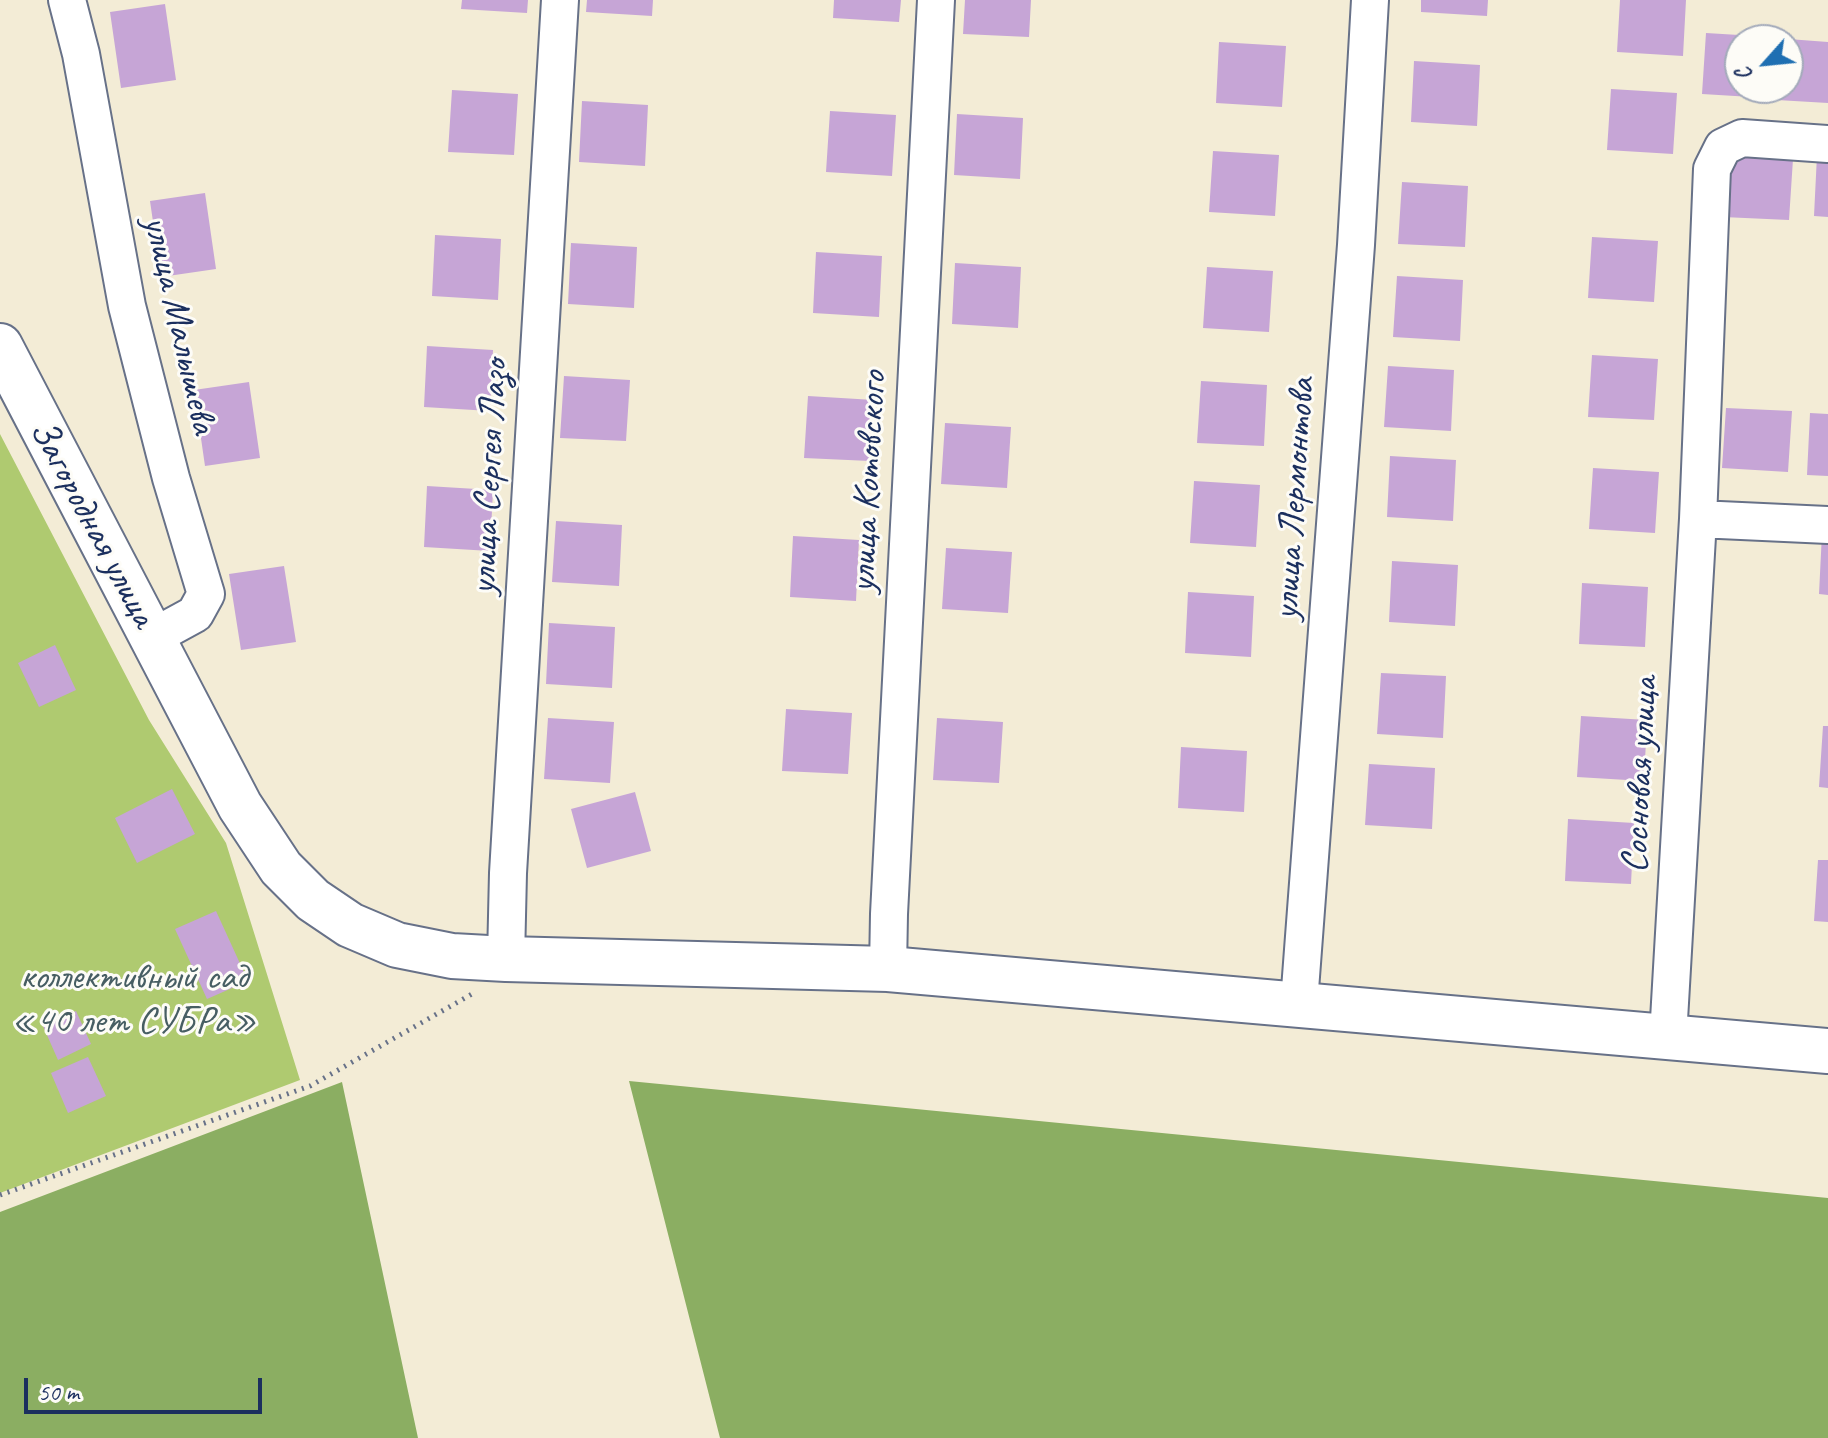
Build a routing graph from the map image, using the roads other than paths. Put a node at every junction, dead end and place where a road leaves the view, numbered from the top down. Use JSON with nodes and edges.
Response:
{"nodes":[{"id":1,"x":67,"y":0,"type":"edge"},
{"id":2,"x":560,"y":0,"type":"edge"},
{"id":3,"x":936,"y":0,"type":"edge"},
{"id":4,"x":1370,"y":0,"type":"edge"},
{"id":5,"x":1828,"y":144,"type":"edge"},
{"id":6,"x":0,"y":346,"type":"edge"},
{"id":7,"x":1698,"y":519,"type":"junction"},
{"id":8,"x":1828,"y":525,"type":"edge"},
{"id":9,"x":157,"y":649,"type":"junction"},
{"id":10,"x":506,"y":959,"type":"junction"},
{"id":11,"x":888,"y":969,"type":"junction"},
{"id":12,"x":1299,"y":1003,"type":"junction"},
{"id":13,"x":1668,"y":1037,"type":"junction"},
{"id":14,"x":1828,"y":1051,"type":"edge"}],
"edges":[{"from":1,"to":9,"type":"street","name":"улица Малышева"},
{"from":2,"to":10,"type":"street","name":"улица Сергея Лазо"},
{"from":3,"to":11,"type":"street","name":"улица Котовского"},
{"from":4,"to":12,"type":"street","name":"улица Лермонтова"},
{"from":5,"to":7,"type":"street","name":"Сосновая улица"},
{"from":6,"to":9,"type":"highway","name":"Загородная улица"},
{"from":7,"to":8,"type":"street"},
{"from":7,"to":13,"type":"street","name":"Сосновая улица"},
{"from":9,"to":10,"type":"highway","name":"Загородная улица"},
{"from":10,"to":11,"type":"highway","name":"Загородная улица"},
{"from":11,"to":12,"type":"highway","name":"Загородная улица"},
{"from":12,"to":13,"type":"highway","name":"Загородная улица"},
{"from":13,"to":14,"type":"highway","name":"Загородная улица"}]}
